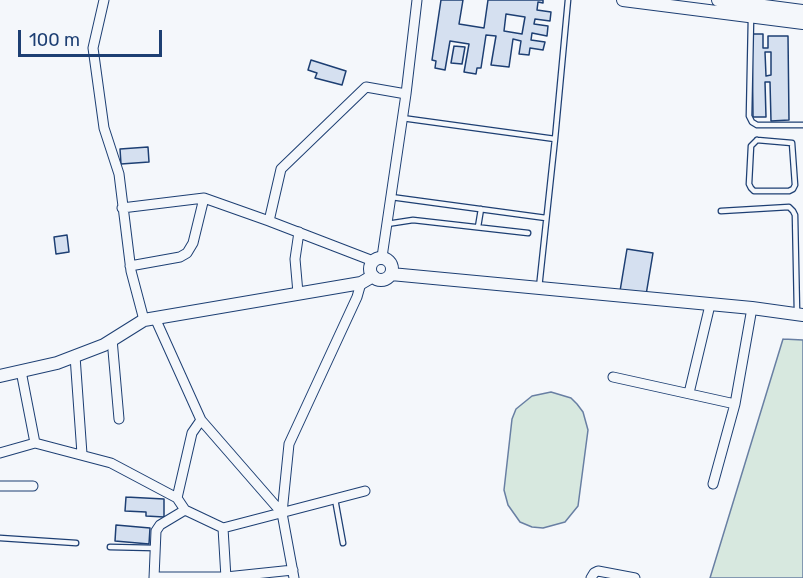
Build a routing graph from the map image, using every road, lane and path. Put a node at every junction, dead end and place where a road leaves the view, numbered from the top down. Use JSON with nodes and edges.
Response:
{"nodes":[{"id":1,"x":104,"y":0,"type":"edge"},
{"id":2,"x":417,"y":0,"type":"edge"},
{"id":3,"x":568,"y":0,"type":"edge"},
{"id":4,"x":623,"y":0,"type":"edge"},
{"id":5,"x":718,"y":0,"type":"edge"},
{"id":6,"x":803,"y":11,"type":"edge"},
{"id":7,"x":751,"y":16,"type":"junction"},
{"id":8,"x":803,"y":23,"type":"edge"},
{"id":9,"x":406,"y":94,"type":"junction"},
{"id":10,"x":402,"y":118,"type":"junction"},
{"id":11,"x":803,"y":125,"type":"edge"},
{"id":12,"x":555,"y":139,"type":"junction"},
{"id":13,"x":794,"y":165,"type":"junction"},
{"id":14,"x":803,"y":165,"type":"edge"},
{"id":15,"x":391,"y":197,"type":"junction"},
{"id":16,"x":204,"y":198,"type":"junction"},
{"id":17,"x":122,"y":208,"type":"junction"},
{"id":18,"x":481,"y":209,"type":"junction"},
{"id":19,"x":721,"y":211,"type":"dead end"},
{"id":20,"x":546,"y":218,"type":"junction"},
{"id":21,"x":269,"y":221,"type":"junction"},
{"id":22,"x":387,"y":224,"type":"junction"},
{"id":23,"x":478,"y":227,"type":"junction"},
{"id":24,"x":299,"y":232,"type":"junction"},
{"id":25,"x":528,"y":233,"type":"dead end"},
{"id":26,"x":378,"y":259,"type":"junction"},
{"id":27,"x":130,"y":266,"type":"junction"},
{"id":28,"x":391,"y":274,"type":"junction"},
{"id":29,"x":373,"y":276,"type":"junction"},
{"id":30,"x":361,"y":283,"type":"junction"},
{"id":31,"x":539,"y":289,"type":"junction"},
{"id":32,"x":298,"y":293,"type":"junction"},
{"id":33,"x":710,"y":304,"type":"junction"},
{"id":34,"x":752,"y":308,"type":"junction"},
{"id":35,"x":800,"y":315,"type":"edge"},
{"id":36,"x":150,"y":319,"type":"junction"},
{"id":37,"x":112,"y":339,"type":"junction"},
{"id":38,"x":75,"y":356,"type":"junction"},
{"id":39,"x":21,"y":371,"type":"junction"},
{"id":40,"x":0,"y":376,"type":"edge"},
{"id":41,"x":613,"y":376,"type":"dead end"},
{"id":42,"x":689,"y":393,"type":"junction"},
{"id":43,"x":735,"y":404,"type":"junction"},
{"id":44,"x":118,"y":419,"type":"dead end"},
{"id":45,"x":201,"y":420,"type":"junction"},
{"id":46,"x":35,"y":443,"type":"junction"},
{"id":47,"x":0,"y":453,"type":"edge"},
{"id":48,"x":82,"y":454,"type":"junction"},
{"id":49,"x":713,"y":484,"type":"dead end"},
{"id":50,"x":0,"y":486,"type":"edge"},
{"id":51,"x":33,"y":486,"type":"dead end"},
{"id":52,"x":365,"y":491,"type":"dead end"},
{"id":53,"x":177,"y":498,"type":"junction"},
{"id":54,"x":335,"y":499,"type":"junction"},
{"id":55,"x":185,"y":510,"type":"junction"},
{"id":56,"x":282,"y":513,"type":"junction"},
{"id":57,"x":223,"y":528,"type":"junction"},
{"id":58,"x":0,"y":538,"type":"edge"},
{"id":59,"x":76,"y":543,"type":"dead end"},
{"id":60,"x":344,"y":543,"type":"dead end"},
{"id":61,"x":110,"y":547,"type":"dead end"},
{"id":62,"x":155,"y":548,"type":"junction"},
{"id":63,"x":294,"y":574,"type":"edge"},
{"id":64,"x":226,"y":577,"type":"edge"},
{"id":65,"x":154,"y":578,"type":"edge"},
{"id":66,"x":591,"y":578,"type":"edge"},
{"id":67,"x":635,"y":578,"type":"edge"}],
"edges":[{"from":1,"to":17,"type":"street"},
{"from":2,"to":9,"type":"street"},
{"from":3,"to":12,"type":"lane"},
{"from":4,"to":7,"type":"main road"},
{"from":5,"to":6,"type":"main road"},
{"from":7,"to":8,"type":"main road"},
{"from":7,"to":11,"type":"lane"},
{"from":9,"to":10,"type":"street"},
{"from":9,"to":21,"type":"street"},
{"from":10,"to":12,"type":"lane"},
{"from":10,"to":15,"type":"street"},
{"from":12,"to":20,"type":"lane"},
{"from":13,"to":13,"type":"lane"},
{"from":13,"to":14,"type":"lane"},
{"from":15,"to":18,"type":"lane"},
{"from":15,"to":22,"type":"street"},
{"from":16,"to":17,"type":"street"},
{"from":16,"to":21,"type":"street"},
{"from":16,"to":27,"type":"street"},
{"from":17,"to":27,"type":"street"},
{"from":18,"to":20,"type":"lane"},
{"from":18,"to":23,"type":"lane"},
{"from":19,"to":35,"type":"lane"},
{"from":20,"to":31,"type":"lane"},
{"from":21,"to":24,"type":"street"},
{"from":22,"to":23,"type":"lane"},
{"from":22,"to":26,"type":"street"},
{"from":23,"to":25,"type":"lane"},
{"from":24,"to":26,"type":"street"},
{"from":24,"to":32,"type":"street"},
{"from":26,"to":28,"type":"main road"},
{"from":26,"to":29,"type":"main road"},
{"from":27,"to":36,"type":"street"},
{"from":28,"to":29,"type":"main road"},
{"from":28,"to":31,"type":"main road"},
{"from":29,"to":30,"type":"main road"},
{"from":30,"to":32,"type":"main road"},
{"from":30,"to":56,"type":"street"},
{"from":31,"to":33,"type":"main road"},
{"from":32,"to":36,"type":"main road"},
{"from":33,"to":34,"type":"main road"},
{"from":33,"to":42,"type":"street"},
{"from":34,"to":35,"type":"main road"},
{"from":34,"to":43,"type":"street"},
{"from":36,"to":37,"type":"main road"},
{"from":36,"to":45,"type":"street"},
{"from":37,"to":38,"type":"main road"},
{"from":37,"to":44,"type":"street"},
{"from":38,"to":39,"type":"main road"},
{"from":38,"to":48,"type":"street"},
{"from":39,"to":40,"type":"main road"},
{"from":39,"to":46,"type":"street"},
{"from":41,"to":42,"type":"street"},
{"from":42,"to":43,"type":"street"},
{"from":43,"to":49,"type":"street"},
{"from":45,"to":53,"type":"street"},
{"from":45,"to":56,"type":"street"},
{"from":46,"to":47,"type":"street"},
{"from":46,"to":48,"type":"street"},
{"from":48,"to":53,"type":"street"},
{"from":50,"to":51,"type":"street"},
{"from":52,"to":54,"type":"street"},
{"from":53,"to":55,"type":"street"},
{"from":54,"to":56,"type":"street"},
{"from":54,"to":60,"type":"lane"},
{"from":55,"to":57,"type":"street"},
{"from":55,"to":62,"type":"street"},
{"from":56,"to":57,"type":"street"},
{"from":56,"to":63,"type":"street"},
{"from":57,"to":64,"type":"street"},
{"from":58,"to":59,"type":"lane"},
{"from":61,"to":62,"type":"lane"},
{"from":62,"to":65,"type":"street"},
{"from":63,"to":64,"type":"street"},
{"from":64,"to":65,"type":"street"},
{"from":66,"to":67,"type":"street"}]}
